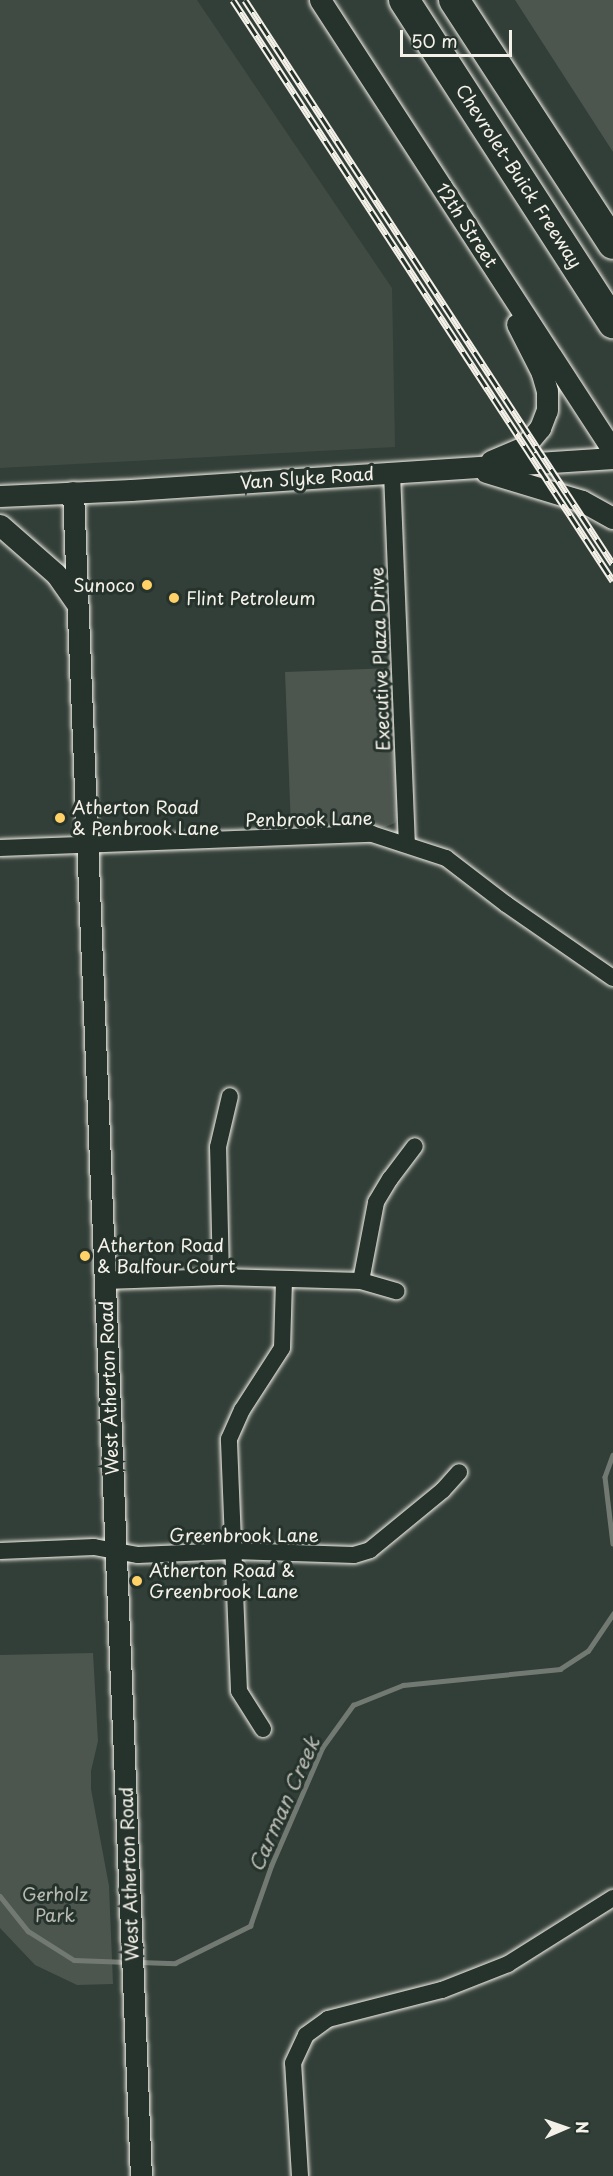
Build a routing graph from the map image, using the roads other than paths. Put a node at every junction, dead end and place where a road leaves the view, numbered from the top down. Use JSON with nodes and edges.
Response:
{"nodes":[{"id":1,"x":320,"y":0,"type":"edge"},
{"id":2,"x":404,"y":0,"type":"edge"},
{"id":3,"x":454,"y":0,"type":"edge"},
{"id":4,"x":461,"y":215,"type":"junction"},
{"id":5,"x":613,"y":244,"type":"edge"},
{"id":6,"x":613,"y":323,"type":"edge"},
{"id":7,"x":613,"y":451,"type":"edge"},
{"id":8,"x":613,"y":458,"type":"edge"},
{"id":9,"x":474,"y":468,"type":"junction"},
{"id":10,"x":392,"y":472,"type":"junction"},
{"id":11,"x":73,"y":492,"type":"junction"},
{"id":12,"x":0,"y":496,"type":"edge"},
{"id":13,"x":613,"y":518,"type":"edge"},
{"id":14,"x":0,"y":525,"type":"edge"},
{"id":15,"x":77,"y":604,"type":"junction"},
{"id":16,"x":407,"y":844,"type":"junction"},
{"id":17,"x":86,"y":845,"type":"junction"},
{"id":18,"x":0,"y":848,"type":"edge"},
{"id":19,"x":613,"y":978,"type":"edge"},
{"id":20,"x":230,"y":1096,"type":"dead end"},
{"id":21,"x":415,"y":1146,"type":"dead end"},
{"id":22,"x":221,"y":1277,"type":"junction"},
{"id":23,"x":284,"y":1280,"type":"junction"},
{"id":24,"x":105,"y":1281,"type":"junction"},
{"id":25,"x":362,"y":1281,"type":"junction"},
{"id":26,"x":397,"y":1291,"type":"dead end"},
{"id":27,"x":459,"y":1472,"type":"dead end"},
{"id":28,"x":0,"y":1551,"type":"edge"},
{"id":29,"x":116,"y":1551,"type":"junction"},
{"id":30,"x":233,"y":1551,"type":"junction"},
{"id":31,"x":263,"y":1728,"type":"dead end"},
{"id":32,"x":613,"y":1898,"type":"edge"},
{"id":33,"x":141,"y":2176,"type":"edge"},
{"id":34,"x":300,"y":2176,"type":"edge"}],
"edges":[{"from":1,"to":4,"type":"street","name":"12th Street"},
{"from":2,"to":6,"type":"highway","name":"Chevrolet-Buick Freeway"},
{"from":3,"to":5,"type":"highway"},
{"from":4,"to":7,"type":"street","name":"12th Street"},
{"from":4,"to":9,"type":"street"},
{"from":8,"to":9,"type":"street","name":"Van Slyke Road"},
{"from":9,"to":10,"type":"street","name":"Van Slyke Road"},
{"from":9,"to":13,"type":"street"},
{"from":10,"to":11,"type":"street","name":"Van Slyke Road"},
{"from":10,"to":16,"type":"street","name":"Executive Plaza Drive"},
{"from":11,"to":12,"type":"street","name":"Van Slyke Road"},
{"from":11,"to":15,"type":"street","name":"West Atherton Road"},
{"from":14,"to":15,"type":"street"},
{"from":15,"to":17,"type":"street","name":"West Atherton Road"},
{"from":16,"to":17,"type":"street","name":"Penbrook Lane"},
{"from":16,"to":19,"type":"street","name":"Penbrook Lane"},
{"from":17,"to":18,"type":"street","name":"Penbrook Lane"},
{"from":17,"to":24,"type":"street","name":"West Atherton Road"},
{"from":20,"to":22,"type":"street"},
{"from":21,"to":25,"type":"street"},
{"from":22,"to":23,"type":"street"},
{"from":22,"to":24,"type":"street"},
{"from":23,"to":25,"type":"street"},
{"from":23,"to":30,"type":"street"},
{"from":24,"to":29,"type":"street","name":"West Atherton Road"},
{"from":25,"to":26,"type":"street"},
{"from":27,"to":30,"type":"street","name":"Greenbrook Lane"},
{"from":28,"to":29,"type":"street","name":"Greenbrook Lane"},
{"from":29,"to":30,"type":"street","name":"Greenbrook Lane"},
{"from":29,"to":33,"type":"street","name":"West Atherton Road"},
{"from":30,"to":31,"type":"street"},
{"from":32,"to":34,"type":"street"}]}
